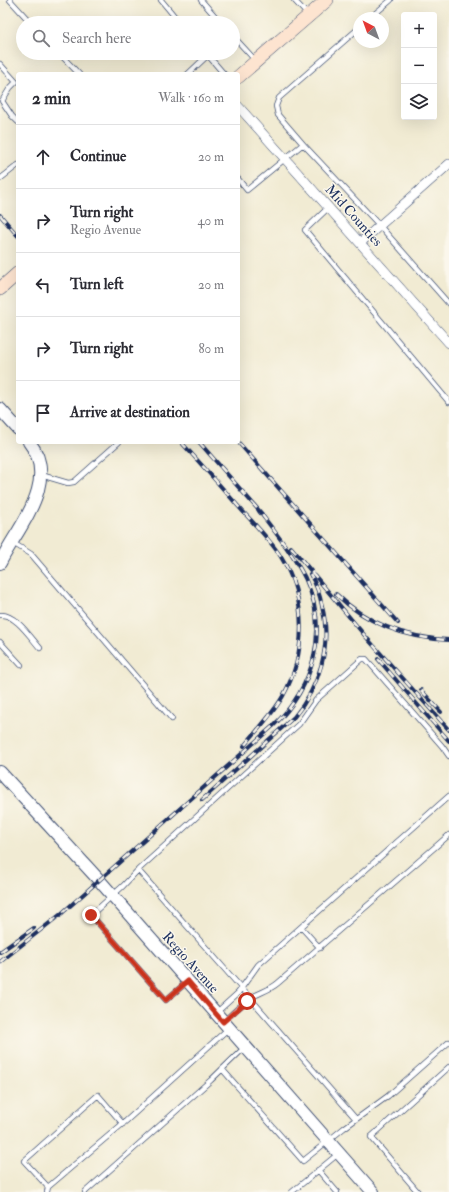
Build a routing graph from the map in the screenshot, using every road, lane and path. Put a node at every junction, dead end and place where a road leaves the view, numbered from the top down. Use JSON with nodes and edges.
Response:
{"nodes":[{"id":1,"x":10,"y":0,"type":"edge"},
{"id":2,"x":160,"y":0,"type":"edge"},
{"id":3,"x":201,"y":0,"type":"edge"},
{"id":4,"x":294,"y":0,"type":"edge"},
{"id":5,"x":327,"y":0,"type":"edge"},
{"id":6,"x":391,"y":0,"type":"edge"},
{"id":7,"x":377,"y":12,"type":"edge"},
{"id":8,"x":25,"y":16,"type":"edge"},
{"id":9,"x":174,"y":16,"type":"edge"},
{"id":10,"x":215,"y":16,"type":"edge"},
{"id":11,"x":308,"y":16,"type":"junction"},
{"id":12,"x":353,"y":33,"type":"edge"},
{"id":13,"x":240,"y":44,"type":"edge"},
{"id":14,"x":66,"y":60,"type":"edge"},
{"id":15,"x":201,"y":60,"type":"edge"},
{"id":16,"x":212,"y":60,"type":"edge"},
{"id":17,"x":256,"y":62,"type":"junction"},
{"id":18,"x":0,"y":64,"type":"edge"},
{"id":19,"x":77,"y":72,"type":"edge"},
{"id":20,"x":190,"y":72,"type":"edge"},
{"id":21,"x":222,"y":72,"type":"edge"},
{"id":22,"x":240,"y":75,"type":"edge"},
{"id":23,"x":16,"y":82,"type":"edge"},
{"id":24,"x":16,"y":84,"type":"edge"},
{"id":25,"x":240,"y":108,"type":"edge"},
{"id":26,"x":16,"y":120,"type":"edge"},
{"id":27,"x":303,"y":144,"type":"junction"},
{"id":28,"x":285,"y":159,"type":"junction"},
{"id":29,"x":449,"y":164,"type":"edge"},
{"id":30,"x":16,"y":166,"type":"edge"},
{"id":31,"x":0,"y":179,"type":"edge"},
{"id":32,"x":240,"y":181,"type":"edge"},
{"id":33,"x":328,"y":208,"type":"junction"},
{"id":34,"x":380,"y":226,"type":"junction"},
{"id":35,"x":360,"y":243,"type":"junction"},
{"id":36,"x":16,"y":275,"type":"edge"},
{"id":37,"x":0,"y":289,"type":"edge"},
{"id":38,"x":449,"y":304,"type":"edge"},
{"id":39,"x":449,"y":343,"type":"edge"},
{"id":40,"x":449,"y":402,"type":"edge"},
{"id":41,"x":0,"y":409,"type":"edge"},
{"id":42,"x":16,"y":427,"type":"edge"},
{"id":43,"x":31,"y":444,"type":"edge"},
{"id":44,"x":117,"y":444,"type":"edge"},
{"id":45,"x":41,"y":476,"type":"junction"},
{"id":46,"x":6,"y":546,"type":"edge"},
{"id":47,"x":0,"y":563,"type":"edge"},
{"id":48,"x":0,"y":615,"type":"edge"},
{"id":49,"x":0,"y":642,"type":"edge"},
{"id":50,"x":40,"y":648,"type":"dead end"},
{"id":51,"x":21,"y":665,"type":"dead end"},
{"id":52,"x":172,"y":719,"type":"dead end"},
{"id":53,"x":449,"y":756,"type":"edge"},
{"id":54,"x":0,"y":772,"type":"edge"},
{"id":55,"x":449,"y":796,"type":"edge"},
{"id":56,"x":449,"y":835,"type":"edge"},
{"id":57,"x":138,"y":870,"type":"junction"},
{"id":58,"x":113,"y":896,"type":"junction"},
{"id":59,"x":301,"y":927,"type":"junction"},
{"id":60,"x":320,"y":948,"type":"junction"},
{"id":61,"x":188,"y":981,"type":"junction"},
{"id":62,"x":242,"y":989,"type":"junction"},
{"id":63,"x":250,"y":999,"type":"junction"},
{"id":64,"x":223,"y":1021,"type":"junction"},
{"id":65,"x":449,"y":1042,"type":"edge"},
{"id":66,"x":246,"y":1047,"type":"junction"},
{"id":67,"x":449,"y":1068,"type":"edge"},
{"id":68,"x":222,"y":1069,"type":"junction"},
{"id":69,"x":356,"y":1119,"type":"junction"},
{"id":70,"x":123,"y":1124,"type":"junction"},
{"id":71,"x":328,"y":1140,"type":"junction"},
{"id":72,"x":339,"y":1153,"type":"junction"},
{"id":73,"x":318,"y":1170,"type":"junction"},
{"id":74,"x":48,"y":1190,"type":"edge"},
{"id":75,"x":371,"y":1191,"type":"edge"},
{"id":76,"x":85,"y":1192,"type":"edge"},
{"id":77,"x":292,"y":1192,"type":"edge"},
{"id":78,"x":337,"y":1192,"type":"edge"},
{"id":79,"x":418,"y":1192,"type":"edge"}],
"edges":[{"from":1,"to":8,"type":"lane"},
{"from":2,"to":9,"type":"lane"},
{"from":3,"to":10,"type":"lane"},
{"from":4,"to":11,"type":"lane"},
{"from":5,"to":11,"type":"main road"},
{"from":6,"to":7,"type":"lane"},
{"from":11,"to":17,"type":"main road"},
{"from":12,"to":27,"type":"lane"},
{"from":13,"to":17,"type":"lane"},
{"from":14,"to":19,"type":"lane"},
{"from":15,"to":20,"type":"lane"},
{"from":16,"to":21,"type":"lane"},
{"from":17,"to":22,"type":"main road"},
{"from":18,"to":23,"type":"lane"},
{"from":24,"to":26,"type":"lane"},
{"from":25,"to":28,"type":"street","name":"Mid Counties"},
{"from":27,"to":28,"type":"lane"},
{"from":27,"to":34,"type":"lane"},
{"from":28,"to":32,"type":"lane"},
{"from":28,"to":33,"type":"street","name":"Mid Counties"},
{"from":29,"to":34,"type":"street"},
{"from":30,"to":31,"type":"lane"},
{"from":33,"to":35,"type":"street","name":"Mid Counties"},
{"from":33,"to":40,"type":"lane"},
{"from":34,"to":35,"type":"street"},
{"from":34,"to":38,"type":"lane"},
{"from":35,"to":39,"type":"street","name":"Mid Counties"},
{"from":36,"to":37,"type":"main road"},
{"from":41,"to":42,"type":"street"},
{"from":43,"to":45,"type":"street"},
{"from":44,"to":45,"type":"lane"},
{"from":45,"to":46,"type":"street"},
{"from":46,"to":47,"type":"street"},
{"from":46,"to":52,"type":"lane"},
{"from":48,"to":50,"type":"lane"},
{"from":49,"to":51,"type":"lane"},
{"from":53,"to":57,"type":"lane"},
{"from":54,"to":58,"type":"street","name":"Regio Avenue"},
{"from":55,"to":59,"type":"lane"},
{"from":56,"to":60,"type":"lane"},
{"from":57,"to":58,"type":"lane"},
{"from":57,"to":62,"type":"lane"},
{"from":58,"to":61,"type":"street","name":"Regio Avenue"},
{"from":58,"to":61,"type":"lane"},
{"from":59,"to":60,"type":"lane"},
{"from":59,"to":62,"type":"lane"},
{"from":60,"to":63,"type":"lane"},
{"from":61,"to":64,"type":"street","name":"Regio Avenue"},
{"from":62,"to":63,"type":"lane"},
{"from":62,"to":64,"type":"lane"},
{"from":63,"to":64,"type":"lane"},
{"from":63,"to":69,"type":"lane"},
{"from":64,"to":66,"type":"street","name":"Regio Avenue"},
{"from":64,"to":70,"type":"lane"},
{"from":65,"to":69,"type":"lane"},
{"from":66,"to":68,"type":"lane"},
{"from":66,"to":71,"type":"street","name":"Regio Avenue"},
{"from":67,"to":79,"type":"lane"},
{"from":68,"to":71,"type":"lane"},
{"from":68,"to":76,"type":"lane"},
{"from":69,"to":71,"type":"lane"},
{"from":70,"to":74,"type":"lane"},
{"from":70,"to":74,"type":"lane"},
{"from":71,"to":72,"type":"street","name":"Regio Avenue"},
{"from":72,"to":73,"type":"lane"},
{"from":72,"to":75,"type":"street","name":"Regio Avenue"},
{"from":73,"to":77,"type":"lane"},
{"from":73,"to":78,"type":"lane"}]}
